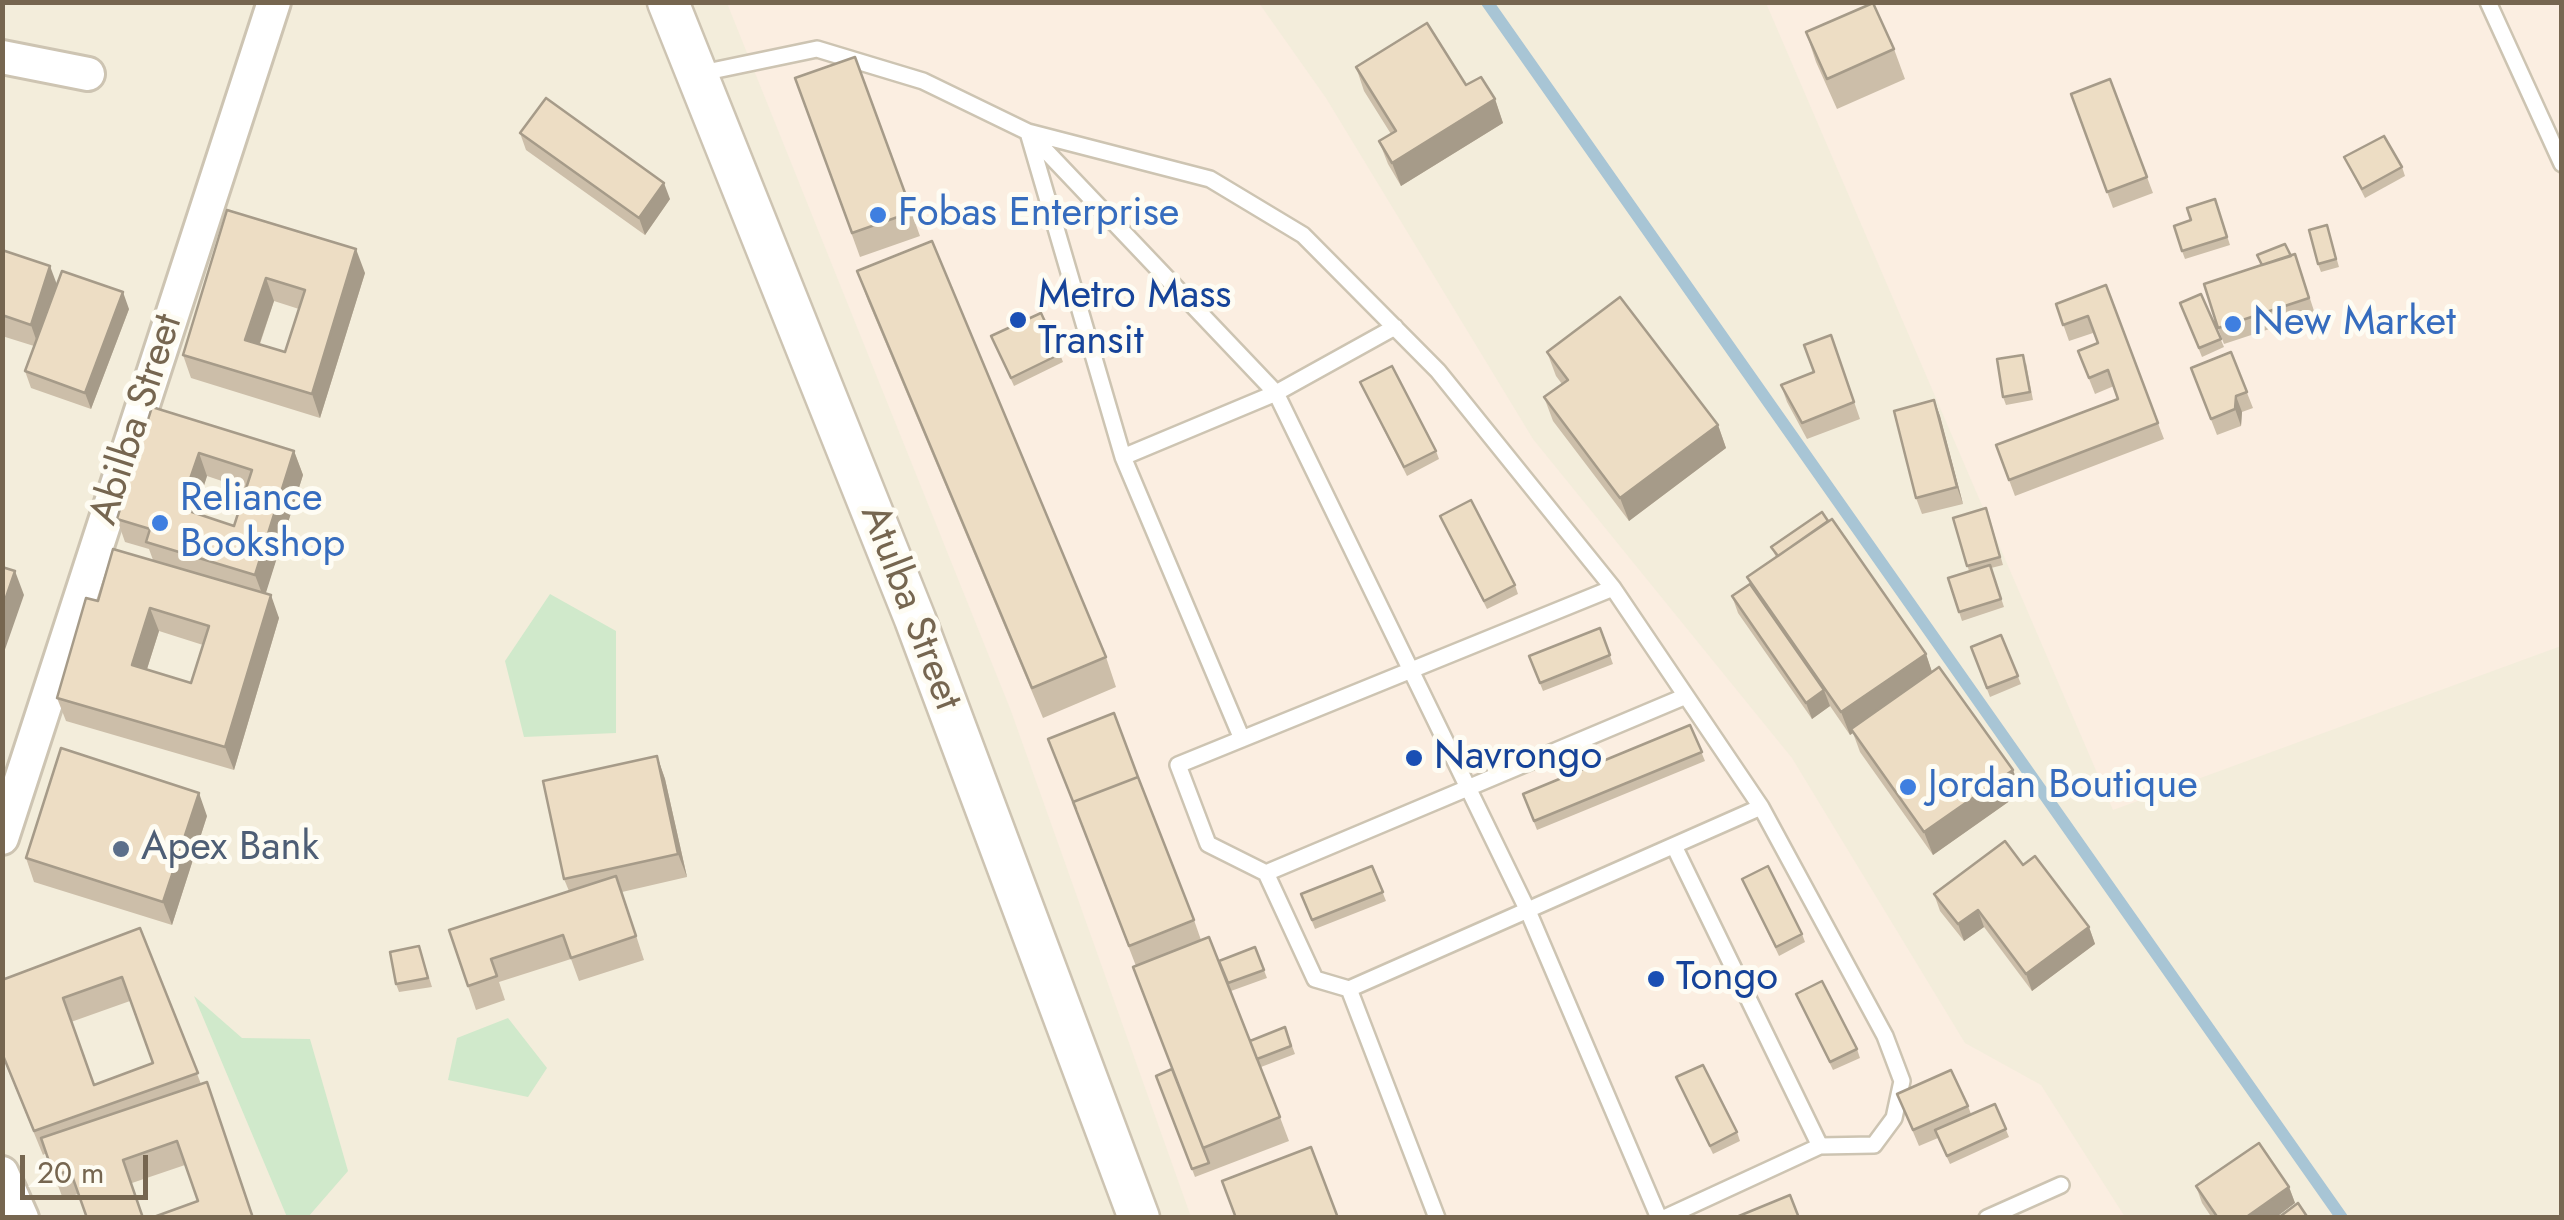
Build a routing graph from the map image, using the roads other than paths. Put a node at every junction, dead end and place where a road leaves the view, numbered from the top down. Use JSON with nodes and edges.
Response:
{"nodes":[{"id":1,"x":274,"y":2,"type":"edge"},
{"id":2,"x":668,"y":2,"type":"edge"},
{"id":3,"x":2488,"y":2,"type":"edge"},
{"id":4,"x":2,"y":56,"type":"edge"},
{"id":5,"x":88,"y":74,"type":"dead end"},
{"id":6,"x":696,"y":74,"type":"junction"},
{"id":7,"x":1028,"y":132,"type":"junction"},
{"id":8,"x":2562,"y":164,"type":"edge"},
{"id":9,"x":1395,"y":327,"type":"junction"},
{"id":10,"x":1276,"y":393,"type":"junction"},
{"id":11,"x":1123,"y":456,"type":"junction"},
{"id":12,"x":1613,"y":588,"type":"junction"},
{"id":13,"x":1412,"y":670,"type":"junction"},
{"id":14,"x":1686,"y":696,"type":"junction"},
{"id":15,"x":1242,"y":739,"type":"junction"},
{"id":16,"x":11,"y":782,"type":"edge"},
{"id":17,"x":1470,"y":790,"type":"junction"},
{"id":18,"x":1761,"y":807,"type":"junction"},
{"id":19,"x":2,"y":838,"type":"edge"},
{"id":20,"x":1674,"y":846,"type":"junction"},
{"id":21,"x":1266,"y":872,"type":"junction"},
{"id":22,"x":1528,"y":910,"type":"junction"},
{"id":23,"x":1349,"y":990,"type":"junction"},
{"id":24,"x":1820,"y":1146,"type":"junction"},
{"id":25,"x":2,"y":1173,"type":"edge"},
{"id":26,"x":2061,"y":1185,"type":"dead end"},
{"id":27,"x":22,"y":1218,"type":"edge"},
{"id":28,"x":1139,"y":1218,"type":"edge"},
{"id":29,"x":1437,"y":1218,"type":"edge"},
{"id":30,"x":1662,"y":1218,"type":"edge"},
{"id":31,"x":1988,"y":1218,"type":"edge"}],
"edges":[{"from":1,"to":16,"type":"street","name":"Abilba Street"},
{"from":2,"to":6,"type":"street","name":"Atulba Street"},
{"from":3,"to":8,"type":"lane"},
{"from":4,"to":5,"type":"street"},
{"from":6,"to":7,"type":"lane"},
{"from":6,"to":28,"type":"street","name":"Atulba Street"},
{"from":7,"to":9,"type":"lane"},
{"from":7,"to":10,"type":"lane"},
{"from":7,"to":11,"type":"lane"},
{"from":9,"to":10,"type":"lane"},
{"from":9,"to":12,"type":"lane"},
{"from":10,"to":11,"type":"lane"},
{"from":10,"to":13,"type":"lane"},
{"from":11,"to":15,"type":"lane"},
{"from":12,"to":13,"type":"lane"},
{"from":12,"to":14,"type":"lane"},
{"from":13,"to":15,"type":"lane"},
{"from":13,"to":17,"type":"lane"},
{"from":14,"to":17,"type":"lane"},
{"from":14,"to":18,"type":"lane"},
{"from":15,"to":21,"type":"lane"},
{"from":16,"to":19,"type":"street","name":"Abilba Street"},
{"from":17,"to":21,"type":"lane"},
{"from":17,"to":22,"type":"lane"},
{"from":18,"to":20,"type":"lane"},
{"from":18,"to":24,"type":"lane"},
{"from":20,"to":22,"type":"lane"},
{"from":20,"to":24,"type":"lane"},
{"from":21,"to":23,"type":"lane"},
{"from":22,"to":23,"type":"lane"},
{"from":22,"to":30,"type":"lane"},
{"from":23,"to":29,"type":"lane"},
{"from":24,"to":30,"type":"lane"},
{"from":25,"to":27,"type":"street"},
{"from":26,"to":31,"type":"lane"}]}
